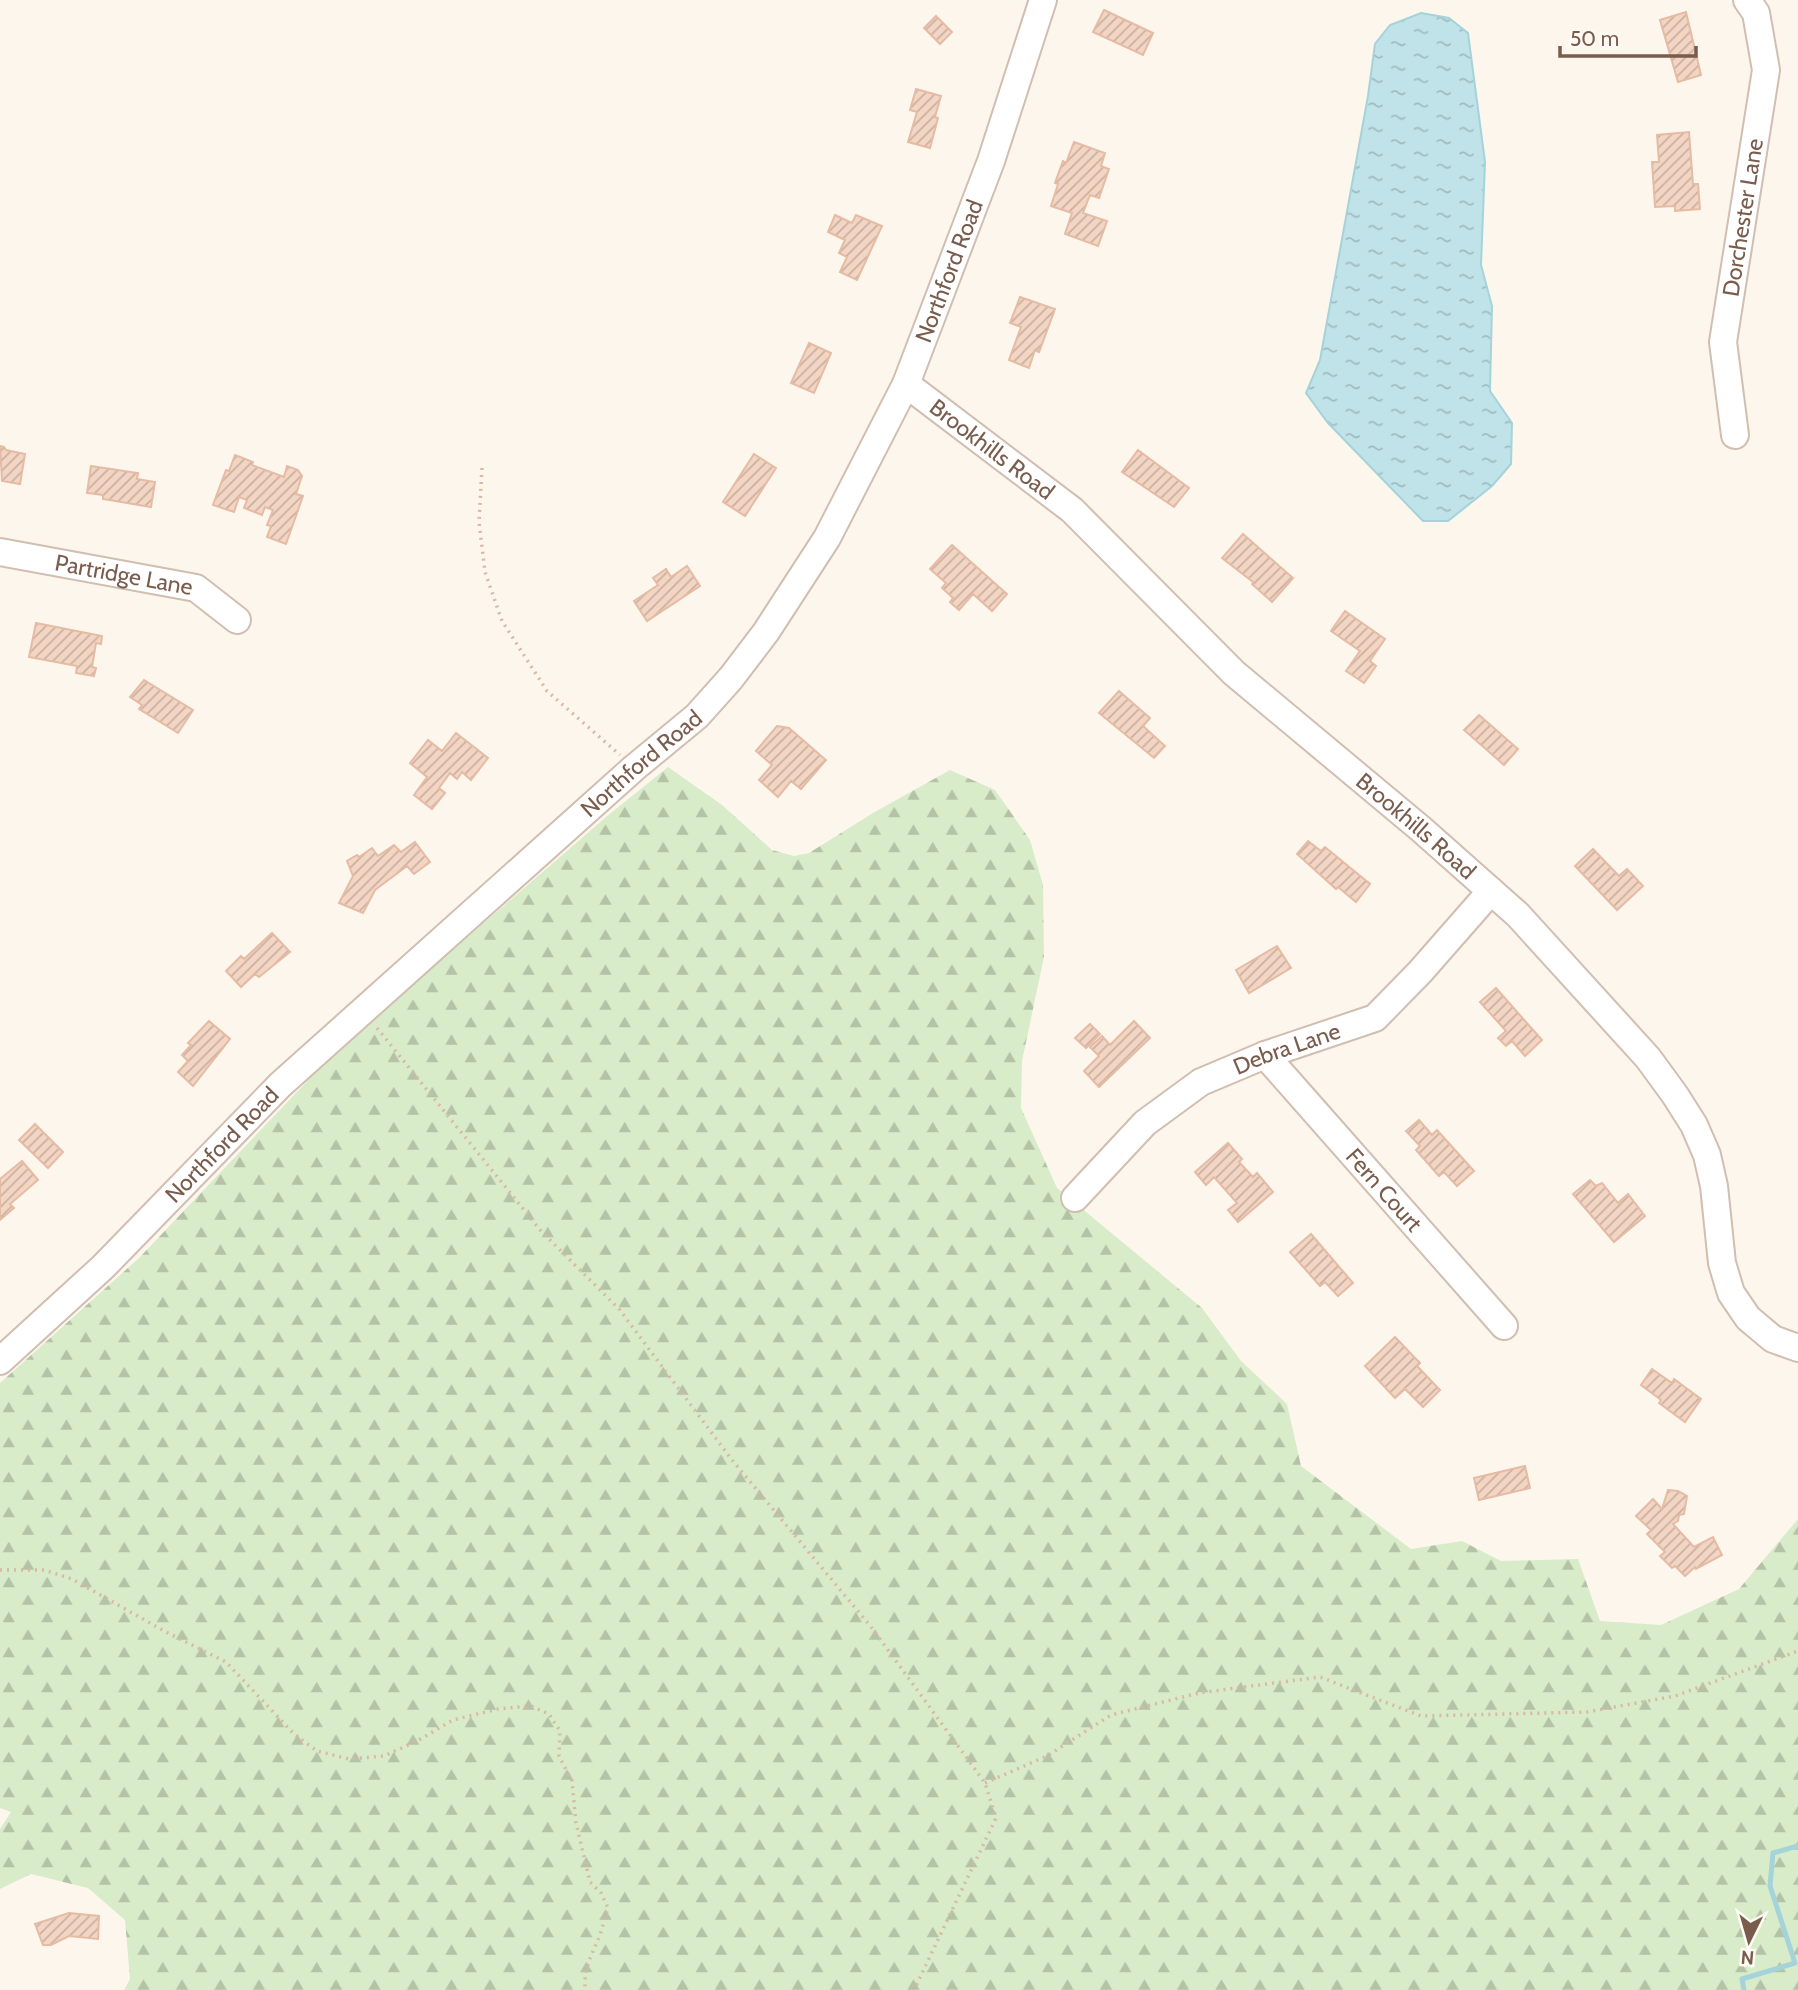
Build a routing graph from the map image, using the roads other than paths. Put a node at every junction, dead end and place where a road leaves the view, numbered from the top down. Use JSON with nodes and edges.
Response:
{"nodes":[{"id":1,"x":1043,"y":0,"type":"edge"},
{"id":2,"x":1747,"y":0,"type":"edge"},
{"id":3,"x":906,"y":384,"type":"junction"},
{"id":4,"x":1735,"y":435,"type":"dead end"},
{"id":5,"x":0,"y":552,"type":"edge"},
{"id":6,"x":237,"y":620,"type":"dead end"},
{"id":7,"x":1491,"y":891,"type":"junction"},
{"id":8,"x":1265,"y":1055,"type":"junction"},
{"id":9,"x":1075,"y":1198,"type":"dead end"},
{"id":10,"x":1504,"y":1326,"type":"dead end"},
{"id":11,"x":1798,"y":1348,"type":"edge"},
{"id":12,"x":0,"y":1361,"type":"edge"}],
"edges":[{"from":1,"to":3,"type":"street","name":"Northford Road"},
{"from":2,"to":4,"type":"street","name":"Dorchester Lane"},
{"from":3,"to":7,"type":"street","name":"Brookhills Road"},
{"from":3,"to":12,"type":"street","name":"Northford Road"},
{"from":5,"to":6,"type":"street","name":"Partridge Lane"},
{"from":7,"to":8,"type":"street","name":"Debra Lane"},
{"from":7,"to":11,"type":"street","name":"Brookhills Road"},
{"from":8,"to":9,"type":"street","name":"Debra Lane"},
{"from":8,"to":10,"type":"street","name":"Fern Court"}]}
